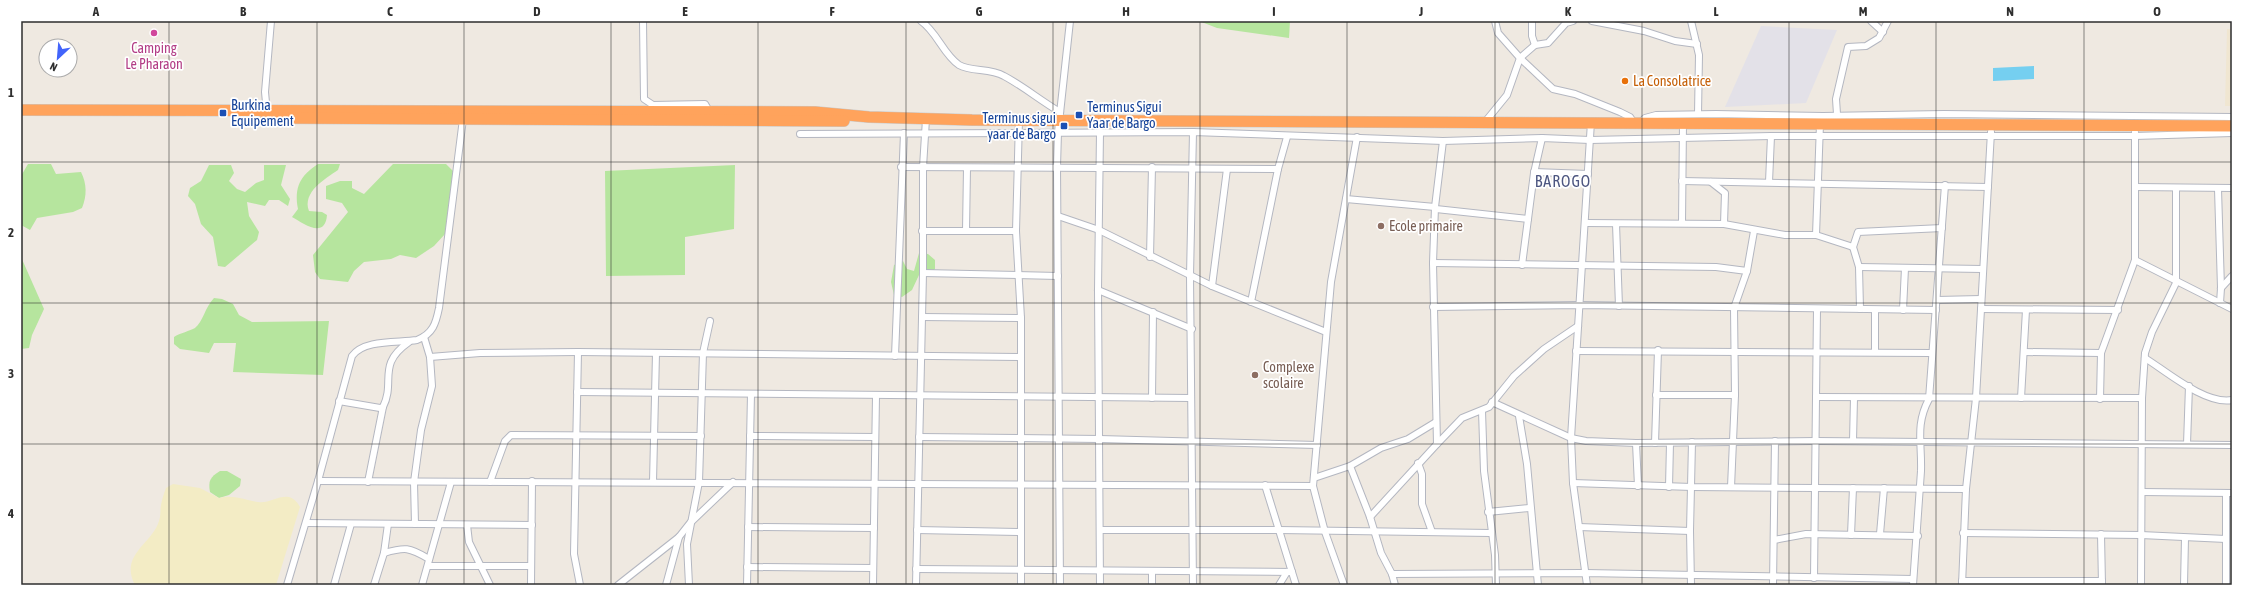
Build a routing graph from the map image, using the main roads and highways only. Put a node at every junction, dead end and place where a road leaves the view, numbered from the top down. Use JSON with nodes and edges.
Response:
{"nodes":[{"id":1,"x":21,"y":110,"type":"edge"},
{"id":2,"x":268,"y":115,"type":"junction"},
{"id":3,"x":869,"y":117,"type":"junction"},
{"id":4,"x":21,"y":118,"type":"edge"},
{"id":5,"x":2232,"y":126,"type":"edge"}],
"edges":[{"from":1,"to":2,"type":"highway"},
{"from":2,"to":3,"type":"highway"},
{"from":2,"to":3,"type":"highway"},
{"from":2,"to":4,"type":"highway"},
{"from":3,"to":5,"type":"highway"}]}
